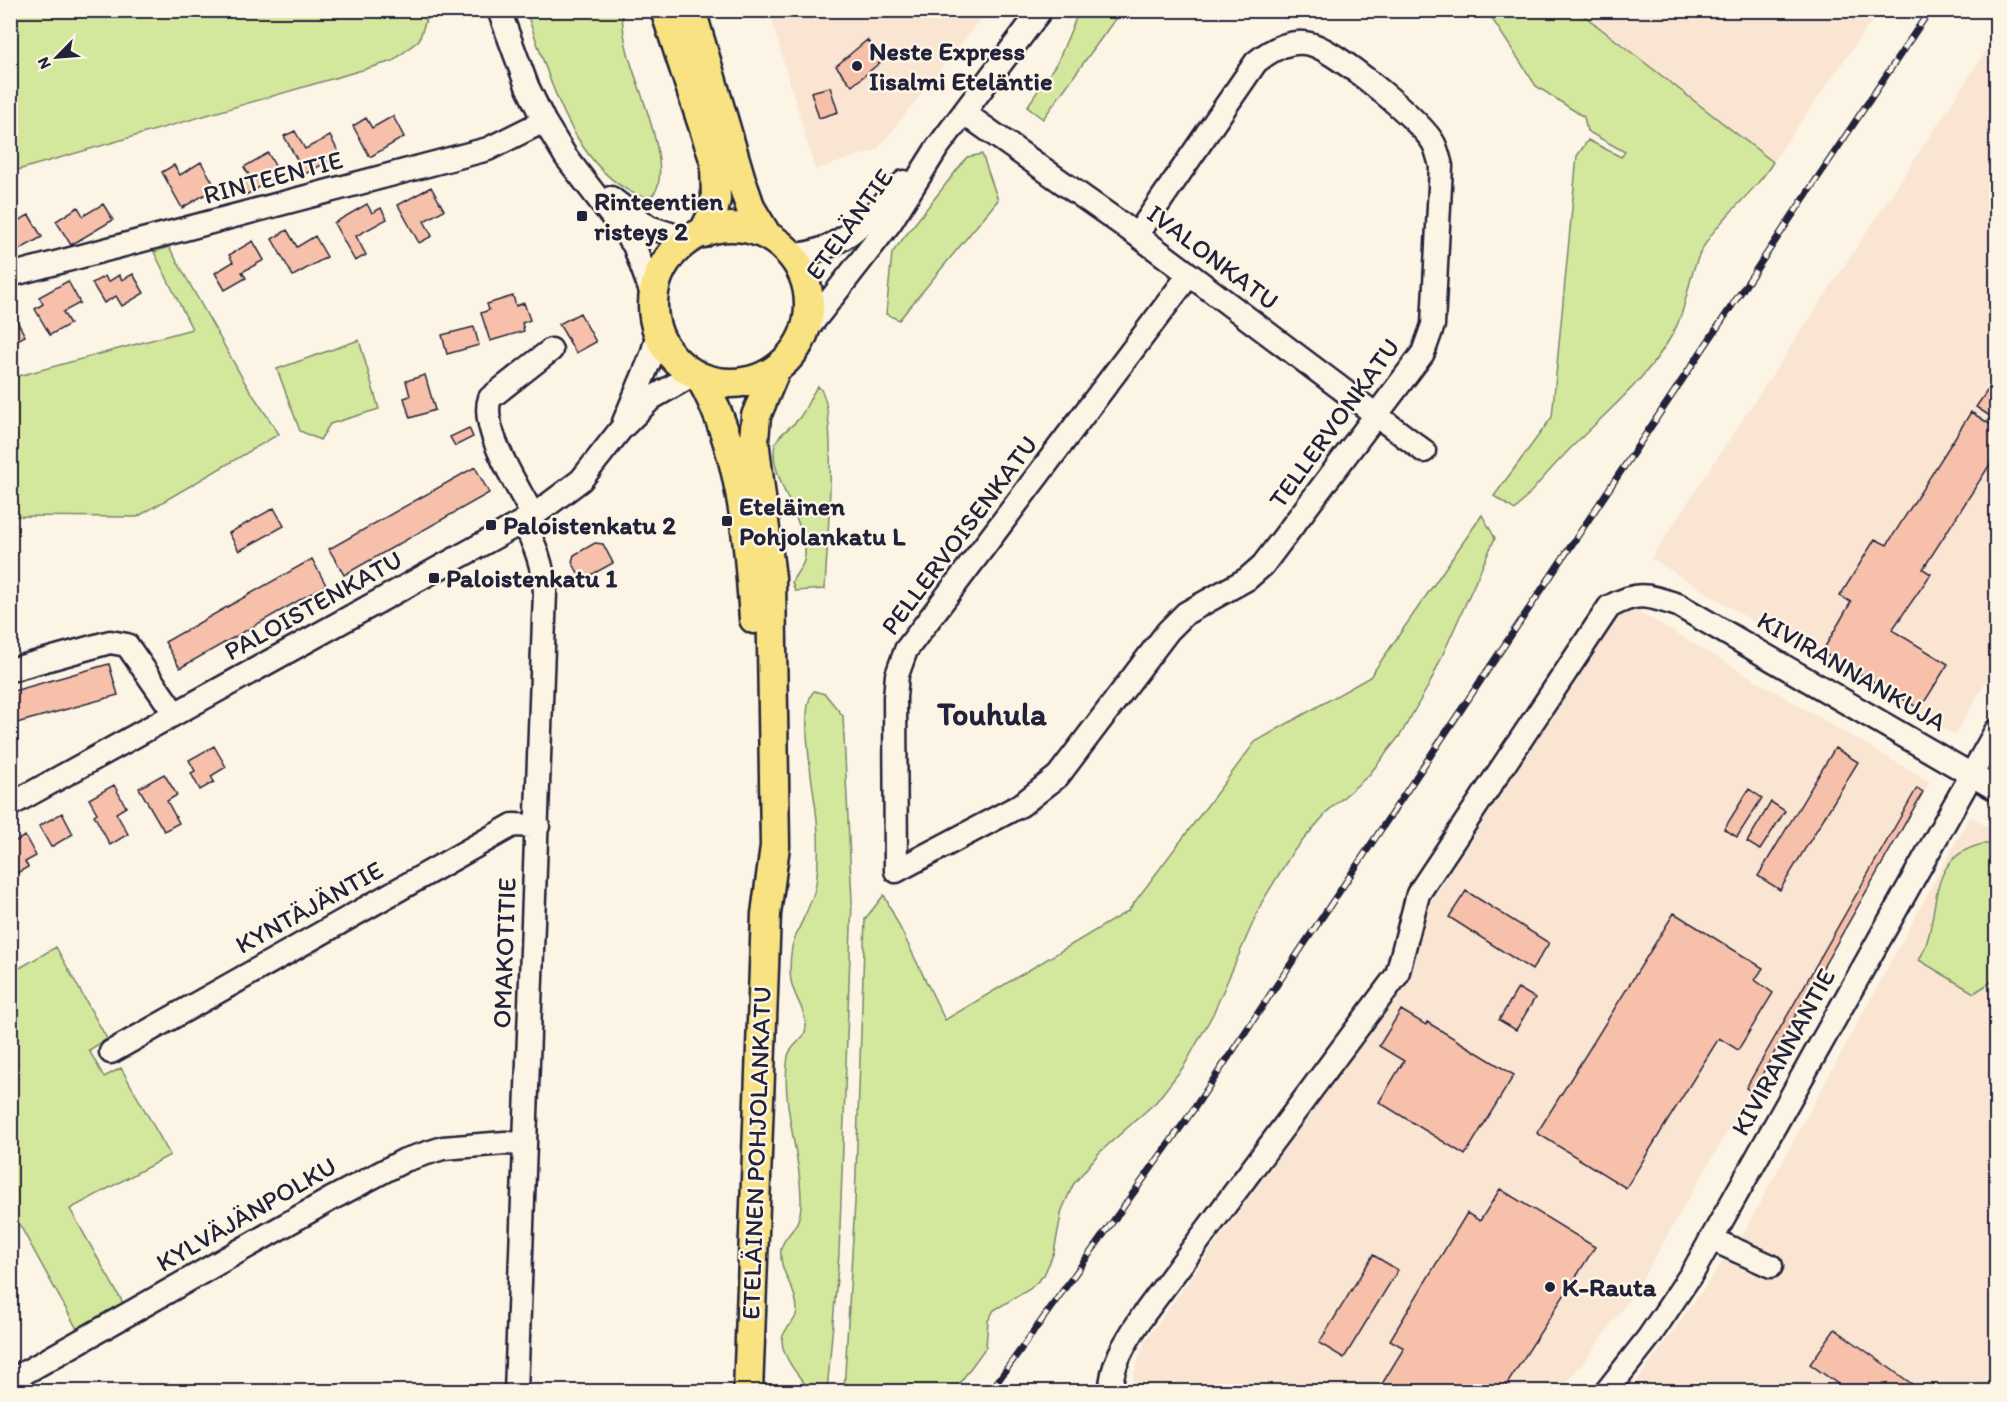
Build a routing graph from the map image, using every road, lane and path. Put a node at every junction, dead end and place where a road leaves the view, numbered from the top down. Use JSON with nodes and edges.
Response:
{"nodes":[{"id":1,"x":499,"y":10,"type":"edge"},
{"id":2,"x":666,"y":10,"type":"edge"},
{"id":3,"x":691,"y":10,"type":"edge"},
{"id":4,"x":1041,"y":10,"type":"edge"},
{"id":5,"x":964,"y":113,"type":"junction"},
{"id":6,"x":544,"y":121,"type":"junction"},
{"id":7,"x":937,"y":148,"type":"junction"},
{"id":8,"x":593,"y":189,"type":"junction"},
{"id":9,"x":766,"y":234,"type":"junction"},
{"id":10,"x":1137,"y":235,"type":"junction"},
{"id":11,"x":696,"y":236,"type":"junction"},
{"id":12,"x":793,"y":255,"type":"junction"},
{"id":13,"x":10,"y":274,"type":"edge"},
{"id":14,"x":1189,"y":275,"type":"junction"},
{"id":15,"x":653,"y":297,"type":"junction"},
{"id":16,"x":806,"y":331,"type":"junction"},
{"id":17,"x":658,"y":333,"type":"junction"},
{"id":18,"x":551,"y":350,"type":"dead end"},
{"id":19,"x":775,"y":371,"type":"junction"},
{"id":20,"x":696,"y":377,"type":"junction"},
{"id":21,"x":1377,"y":414,"type":"junction"},
{"id":22,"x":621,"y":429,"type":"junction"},
{"id":23,"x":1424,"y":451,"type":"dead end"},
{"id":24,"x":528,"y":518,"type":"junction"},
{"id":25,"x":10,"y":670,"type":"edge"},
{"id":26,"x":175,"y":714,"type":"junction"},
{"id":27,"x":1996,"y":731,"type":"edge"},
{"id":28,"x":1972,"y":773,"type":"junction"},
{"id":29,"x":1996,"y":789,"type":"edge"},
{"id":30,"x":10,"y":805,"type":"edge"},
{"id":31,"x":538,"y":826,"type":"junction"},
{"id":32,"x":896,"y":870,"type":"joint"},
{"id":33,"x":766,"y":914,"type":"junction"},
{"id":34,"x":111,"y":1052,"type":"dead end"},
{"id":35,"x":524,"y":1144,"type":"junction"},
{"id":36,"x":1711,"y":1239,"type":"junction"},
{"id":37,"x":1771,"y":1266,"type":"dead end"},
{"id":38,"x":10,"y":1381,"type":"edge"},
{"id":39,"x":516,"y":1392,"type":"edge"},
{"id":40,"x":748,"y":1392,"type":"edge"},
{"id":41,"x":1111,"y":1392,"type":"edge"},
{"id":42,"x":1606,"y":1392,"type":"edge"}],
"edges":[{"from":1,"to":6,"type":"street"},
{"from":2,"to":11,"type":"main road"},
{"from":3,"to":9,"type":"main road"},
{"from":4,"to":5,"type":"street","name":"ETELÄNTIE"},
{"from":5,"to":7,"type":"street","name":"ETELÄNTIE"},
{"from":5,"to":10,"type":"street","name":"IVALONKATU"},
{"from":6,"to":8,"type":"street"},
{"from":6,"to":13,"type":"street","name":"RINTEENTIE"},
{"from":7,"to":12,"type":"street","name":"ETELÄNTIE"},
{"from":7,"to":16,"type":"street","name":"ETELÄNTIE"},
{"from":8,"to":11,"type":"street"},
{"from":8,"to":15,"type":"street"},
{"from":9,"to":11,"type":"main road"},
{"from":9,"to":12,"type":"main road"},
{"from":10,"to":14,"type":"street","name":"IVALONKATU"},
{"from":10,"to":21,"type":"street","name":"TELLERVONKATU"},
{"from":11,"to":15,"type":"main road"},
{"from":12,"to":16,"type":"main road"},
{"from":14,"to":21,"type":"street","name":"IVALONKATU"},
{"from":14,"to":32,"type":"street","name":"PELLERVOISENKATU"},
{"from":15,"to":17,"type":"main road"},
{"from":16,"to":19,"type":"main road"},
{"from":17,"to":20,"type":"main road"},
{"from":17,"to":22,"type":"street","name":"PALOISTENKATU"},
{"from":18,"to":24,"type":"street","name":"OMAKOTITIE"},
{"from":19,"to":20,"type":"main road"},
{"from":19,"to":33,"type":"main road","name":"ETELÄINEN POHJOLANKATU"},
{"from":20,"to":22,"type":"street","name":"PALOISTENKATU"},
{"from":20,"to":33,"type":"main road","name":"ETELÄINEN POHJOLANKATU"},
{"from":21,"to":23,"type":"street","name":"IVALONKATU"},
{"from":21,"to":32,"type":"street","name":"TELLERVONKATU"},
{"from":22,"to":24,"type":"street","name":"PALOISTENKATU"},
{"from":24,"to":26,"type":"street","name":"PALOISTENKATU"},
{"from":24,"to":31,"type":"street","name":"OMAKOTITIE"},
{"from":25,"to":26,"type":"street"},
{"from":26,"to":30,"type":"street","name":"PALOISTENKATU"},
{"from":27,"to":28,"type":"street","name":"KIVIRANNANTIE"},
{"from":28,"to":29,"type":"street","name":"KIVIRANNANKUJA"},
{"from":28,"to":36,"type":"street","name":"KIVIRANNANTIE"},
{"from":28,"to":41,"type":"street","name":"KIVIRANNANKUJA"},
{"from":31,"to":34,"type":"street","name":"KYNTÄJÄNTIE"},
{"from":31,"to":35,"type":"street","name":"OMAKOTITIE"},
{"from":33,"to":40,"type":"main road","name":"ETELÄINEN POHJOLANKATU"},
{"from":35,"to":38,"type":"street","name":"KYLVÄJÄNPOLKU"},
{"from":35,"to":39,"type":"street","name":"OMAKOTITIE"},
{"from":36,"to":37,"type":"street"},
{"from":36,"to":42,"type":"street","name":"KIVIRANNANTIE"}]}
